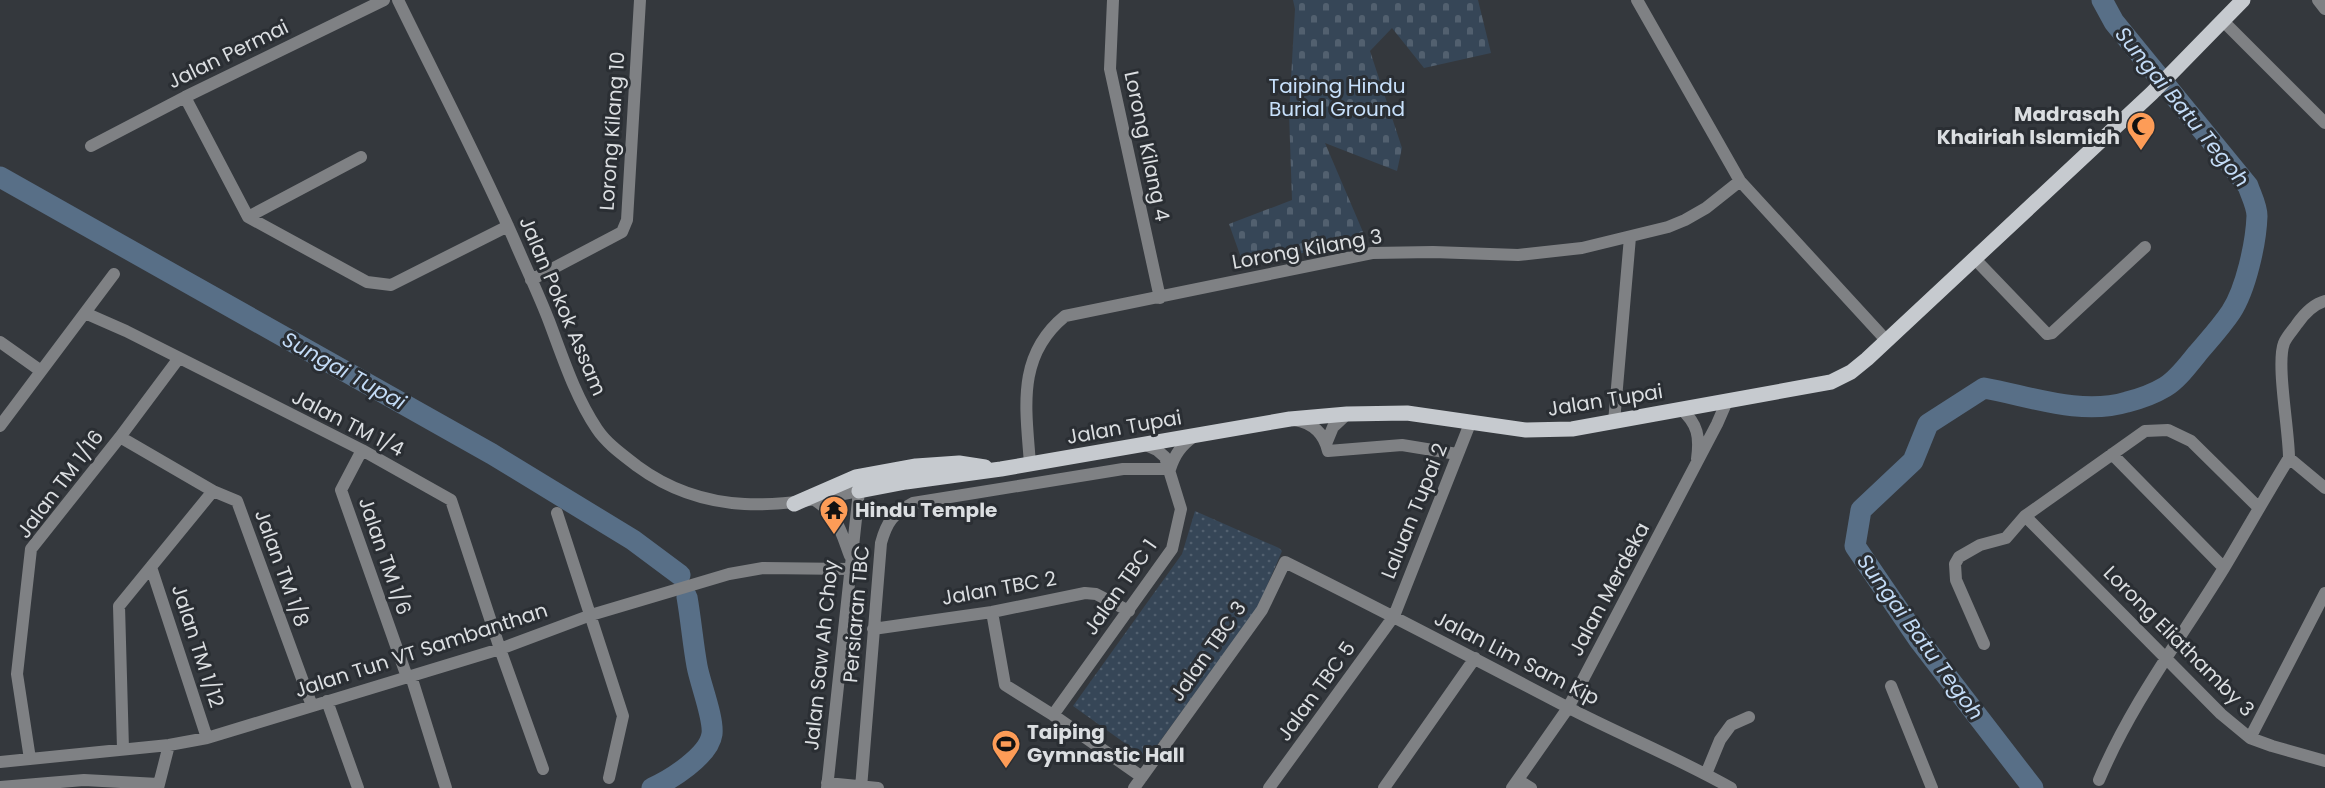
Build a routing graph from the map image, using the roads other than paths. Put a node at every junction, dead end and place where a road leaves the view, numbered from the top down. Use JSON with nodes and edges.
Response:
{"nodes":[{"id":1,"x":384,"y":0,"type":"edge"},
{"id":2,"x":398,"y":0,"type":"edge"},
{"id":3,"x":640,"y":0,"type":"edge"},
{"id":4,"x":1113,"y":0,"type":"edge"},
{"id":5,"x":1637,"y":0,"type":"edge"},
{"id":6,"x":2243,"y":0,"type":"edge"},
{"id":7,"x":2319,"y":0,"type":"edge"},
{"id":8,"x":2325,"y":9,"type":"edge"},
{"id":9,"x":2222,"y":20,"type":"junction"},
{"id":10,"x":185,"y":96,"type":"junction"},
{"id":11,"x":2325,"y":123,"type":"edge"},
{"id":12,"x":91,"y":146,"type":"dead end"},
{"id":13,"x":361,"y":157,"type":"dead end"},
{"id":14,"x":1740,"y":181,"type":"junction"},
{"id":15,"x":248,"y":217,"type":"junction"},
{"id":16,"x":508,"y":226,"type":"junction"},
{"id":17,"x":1630,"y":237,"type":"junction"},
{"id":18,"x":2145,"y":247,"type":"dead end"},
{"id":19,"x":1974,"y":258,"type":"junction"},
{"id":20,"x":114,"y":274,"type":"dead end"},
{"id":21,"x":531,"y":280,"type":"junction"},
{"id":22,"x":1160,"y":298,"type":"junction"},
{"id":23,"x":2325,"y":301,"type":"edge"},
{"id":24,"x":85,"y":313,"type":"junction"},
{"id":25,"x":1886,"y":340,"type":"junction"},
{"id":26,"x":0,"y":342,"type":"edge"},
{"id":27,"x":179,"y":358,"type":"junction"},
{"id":28,"x":41,"y":371,"type":"junction"},
{"id":29,"x":1727,"y":401,"type":"junction"},
{"id":30,"x":1681,"y":409,"type":"junction"},
{"id":31,"x":1347,"y":414,"type":"junction"},
{"id":32,"x":1290,"y":419,"type":"junction"},
{"id":33,"x":1471,"y":421,"type":"junction"},
{"id":34,"x":1614,"y":422,"type":"junction"},
{"id":35,"x":0,"y":426,"type":"edge"},
{"id":36,"x":1195,"y":435,"type":"junction"},
{"id":37,"x":120,"y":437,"type":"junction"},
{"id":38,"x":1326,"y":444,"type":"junction"},
{"id":39,"x":1146,"y":445,"type":"junction"},
{"id":40,"x":362,"y":450,"type":"junction"},
{"id":41,"x":1457,"y":454,"type":"junction"},
{"id":42,"x":2112,"y":454,"type":"junction"},
{"id":43,"x":2289,"y":458,"type":"junction"},
{"id":44,"x":1030,"y":464,"type":"junction"},
{"id":45,"x":1696,"y":466,"type":"junction"},
{"id":46,"x":1001,"y":469,"type":"junction"},
{"id":47,"x":1170,"y":469,"type":"junction"},
{"id":48,"x":2325,"y":488,"type":"edge"},
{"id":49,"x":213,"y":491,"type":"junction"},
{"id":50,"x":859,"y":491,"type":"junction"},
{"id":51,"x":816,"y":501,"type":"junction"},
{"id":52,"x":794,"y":504,"type":"junction"},
{"id":53,"x":2258,"y":507,"type":"junction"},
{"id":54,"x":557,"y":513,"type":"dead end"},
{"id":55,"x":2025,"y":516,"type":"junction"},
{"id":56,"x":1286,"y":562,"type":"joint"},
{"id":57,"x":851,"y":564,"type":"junction"},
{"id":58,"x":151,"y":567,"type":"junction"},
{"id":59,"x":2224,"y":568,"type":"junction"},
{"id":60,"x":2325,"y":593,"type":"edge"},
{"id":61,"x":1129,"y":611,"type":"junction"},
{"id":62,"x":992,"y":612,"type":"junction"},
{"id":63,"x":591,"y":615,"type":"junction"},
{"id":64,"x":1394,"y":616,"type":"junction"},
{"id":65,"x":873,"y":629,"type":"junction"},
{"id":66,"x":1984,"y":644,"type":"dead end"},
{"id":67,"x":500,"y":649,"type":"junction"},
{"id":68,"x":2166,"y":656,"type":"junction"},
{"id":69,"x":1475,"y":658,"type":"junction"},
{"id":70,"x":409,"y":677,"type":"junction"},
{"id":71,"x":1891,"y":686,"type":"dead end"},
{"id":72,"x":327,"y":701,"type":"junction"},
{"id":73,"x":312,"y":706,"type":"junction"},
{"id":74,"x":1568,"y":708,"type":"junction"},
{"id":75,"x":1053,"y":715,"type":"junction"},
{"id":76,"x":1749,"y":717,"type":"dead end"},
{"id":77,"x":207,"y":738,"type":"junction"},
{"id":78,"x":2250,"y":738,"type":"junction"},
{"id":79,"x":169,"y":745,"type":"junction"},
{"id":80,"x":123,"y":749,"type":"junction"},
{"id":81,"x":30,"y":759,"type":"junction"},
{"id":82,"x":2325,"y":761,"type":"edge"},
{"id":83,"x":0,"y":762,"type":"edge"},
{"id":84,"x":543,"y":769,"type":"dead end"},
{"id":85,"x":1706,"y":774,"type":"junction"},
{"id":86,"x":1142,"y":777,"type":"junction"},
{"id":87,"x":609,"y":778,"type":"dead end"},
{"id":88,"x":2099,"y":780,"type":"dead end"},
{"id":89,"x":84,"y":784,"type":"edge"},
{"id":90,"x":1515,"y":784,"type":"edge"},
{"id":91,"x":827,"y":785,"type":"edge"},
{"id":92,"x":158,"y":786,"type":"edge"},
{"id":93,"x":0,"y":787,"type":"edge"},
{"id":94,"x":861,"y":787,"type":"edge"},
{"id":95,"x":358,"y":788,"type":"edge"},
{"id":96,"x":446,"y":788,"type":"edge"},
{"id":97,"x":878,"y":788,"type":"edge"},
{"id":98,"x":1134,"y":788,"type":"edge"},
{"id":99,"x":1269,"y":788,"type":"edge"},
{"id":100,"x":1384,"y":788,"type":"edge"},
{"id":101,"x":1532,"y":788,"type":"edge"},
{"id":102,"x":1731,"y":788,"type":"edge"},
{"id":103,"x":1932,"y":788,"type":"edge"}],
"edges":[{"from":1,"to":10,"type":"street","name":"Jalan Permai"},
{"from":2,"to":16,"type":"street","name":"Jalan Pokok Assam"},
{"from":3,"to":21,"type":"street","name":"Lorong Kilang 10"},
{"from":4,"to":22,"type":"street","name":"Lorong Kilang 4"},
{"from":5,"to":14,"type":"street"},
{"from":6,"to":9,"type":"main road","name":"Jalan Tupai"},
{"from":7,"to":8,"type":"street"},
{"from":9,"to":11,"type":"street"},
{"from":9,"to":19,"type":"main road","name":"Jalan Tupai"},
{"from":10,"to":12,"type":"street","name":"Jalan Permai"},
{"from":10,"to":15,"type":"street"},
{"from":13,"to":15,"type":"street"},
{"from":14,"to":17,"type":"street","name":"Lorong Kilang 3"},
{"from":14,"to":25,"type":"street"},
{"from":15,"to":16,"type":"street"},
{"from":16,"to":21,"type":"street","name":"Jalan Pokok Assam"},
{"from":17,"to":22,"type":"street","name":"Lorong Kilang 3"},
{"from":17,"to":34,"type":"street"},
{"from":18,"to":19,"type":"street"},
{"from":19,"to":25,"type":"main road","name":"Jalan Tupai"},
{"from":20,"to":24,"type":"street"},
{"from":21,"to":52,"type":"street","name":"Jalan Pokok Assam"},
{"from":22,"to":44,"type":"street","name":"Lorong Kilang 3"},
{"from":23,"to":43,"type":"street"},
{"from":24,"to":27,"type":"street","name":"Jalan TM 1/4"},
{"from":24,"to":28,"type":"street"},
{"from":25,"to":29,"type":"main road","name":"Jalan Tupai"},
{"from":26,"to":28,"type":"street"},
{"from":27,"to":37,"type":"street","name":"Jalan TM 1/16"},
{"from":27,"to":40,"type":"street","name":"Jalan TM 1/4"},
{"from":28,"to":35,"type":"street"},
{"from":29,"to":30,"type":"main road","name":"Jalan Tupai"},
{"from":29,"to":45,"type":"street","name":"Jalan Merdeka"},
{"from":30,"to":34,"type":"main road","name":"Jalan Tupai"},
{"from":30,"to":45,"type":"street"},
{"from":31,"to":32,"type":"main road","name":"Jalan Tupai"},
{"from":31,"to":33,"type":"main road","name":"Jalan Tupai"},
{"from":31,"to":38,"type":"street"},
{"from":32,"to":36,"type":"main road","name":"Jalan Tupai"},
{"from":32,"to":38,"type":"street"},
{"from":33,"to":34,"type":"main road","name":"Jalan Tupai"},
{"from":33,"to":41,"type":"street","name":"Laluan Tupai 2"},
{"from":36,"to":39,"type":"main road","name":"Jalan Tupai"},
{"from":36,"to":47,"type":"street"},
{"from":37,"to":49,"type":"street","name":"Jalan TM 1/8"},
{"from":37,"to":81,"type":"street","name":"Jalan TM 1/16"},
{"from":38,"to":41,"type":"street"},
{"from":39,"to":44,"type":"main road","name":"Jalan Tupai"},
{"from":39,"to":47,"type":"street"},
{"from":40,"to":67,"type":"street","name":"Jalan TM 1/4"},
{"from":40,"to":70,"type":"street","name":"Jalan TM 1/6"},
{"from":41,"to":64,"type":"street","name":"Laluan Tupai 2"},
{"from":42,"to":53,"type":"street"},
{"from":42,"to":55,"type":"street"},
{"from":42,"to":59,"type":"street"},
{"from":43,"to":48,"type":"street"},
{"from":43,"to":53,"type":"street"},
{"from":44,"to":46,"type":"main road","name":"Jalan Tupai"},
{"from":45,"to":74,"type":"street","name":"Jalan Merdeka"},
{"from":46,"to":50,"type":"main road","name":"Jalan Tupai"},
{"from":46,"to":52,"type":"main road"},
{"from":47,"to":61,"type":"street","name":"Jalan TBC 1"},
{"from":47,"to":65,"type":"street","name":"Persiaran TBC"},
{"from":49,"to":58,"type":"street"},
{"from":49,"to":73,"type":"street","name":"Jalan TM 1/8"},
{"from":50,"to":51,"type":"street","name":"Jalan Tupai"},
{"from":50,"to":57,"type":"street","name":"Jalan Saw Ah Choy"},
{"from":51,"to":52,"type":"street","name":"Jalan Tupai"},
{"from":51,"to":57,"type":"street"},
{"from":53,"to":59,"type":"street"},
{"from":54,"to":63,"type":"street"},
{"from":55,"to":66,"type":"street"},
{"from":55,"to":68,"type":"street","name":"Lorong Eliathamby 3"},
{"from":56,"to":64,"type":"street","name":"Jalan Lim Sam Kip"},
{"from":56,"to":86,"type":"street","name":"Jalan TBC 3"},
{"from":57,"to":63,"type":"street","name":"Jalan Tun VT Sambanthan"},
{"from":57,"to":91,"type":"street","name":"Jalan Saw Ah Choy"},
{"from":58,"to":77,"type":"street","name":"Jalan TM 1/12"},
{"from":58,"to":80,"type":"street"},
{"from":59,"to":68,"type":"street"},
{"from":60,"to":78,"type":"street"},
{"from":61,"to":62,"type":"street","name":"Jalan TBC 2"},
{"from":61,"to":75,"type":"street","name":"Jalan TBC 1"},
{"from":62,"to":65,"type":"street","name":"Jalan TBC 2"},
{"from":62,"to":75,"type":"street"},
{"from":63,"to":67,"type":"street","name":"Jalan Tun VT Sambanthan"},
{"from":63,"to":87,"type":"street"},
{"from":64,"to":69,"type":"street","name":"Jalan Lim Sam Kip"},
{"from":64,"to":99,"type":"street","name":"Jalan TBC 5"},
{"from":65,"to":94,"type":"street","name":"Persiaran TBC"},
{"from":67,"to":70,"type":"street","name":"Jalan Tun VT Sambanthan"},
{"from":67,"to":84,"type":"street","name":"Jalan TM 1/4"},
{"from":68,"to":78,"type":"street","name":"Lorong Eliathamby 3"},
{"from":68,"to":88,"type":"street"},
{"from":69,"to":74,"type":"street","name":"Jalan Lim Sam Kip"},
{"from":69,"to":100,"type":"street"},
{"from":70,"to":72,"type":"street","name":"Jalan Tun VT Sambanthan"},
{"from":70,"to":96,"type":"street","name":"Jalan TM 1/6"},
{"from":71,"to":103,"type":"street"},
{"from":72,"to":73,"type":"street","name":"Jalan Tun VT Sambanthan"},
{"from":72,"to":95,"type":"street"},
{"from":73,"to":77,"type":"street","name":"Jalan Tun VT Sambanthan"},
{"from":74,"to":85,"type":"street","name":"Jalan Lim Sam Kip"},
{"from":74,"to":90,"type":"street","name":"Jalan Merdeka"},
{"from":75,"to":86,"type":"street"},
{"from":76,"to":85,"type":"street"},
{"from":77,"to":79,"type":"street","name":"Jalan Tun VT Sambanthan"},
{"from":78,"to":82,"type":"street","name":"Lorong Eliathamby 3"},
{"from":79,"to":80,"type":"street","name":"Jalan Tun VT Sambanthan"},
{"from":79,"to":92,"type":"street"},
{"from":80,"to":81,"type":"street","name":"Jalan Tun VT Sambanthan"},
{"from":81,"to":83,"type":"street","name":"Jalan Tun VT Sambanthan"},
{"from":85,"to":102,"type":"street","name":"Jalan Lim Sam Kip"},
{"from":86,"to":98,"type":"street","name":"Jalan TBC 3"},
{"from":89,"to":92,"type":"street"},
{"from":89,"to":93,"type":"street"},
{"from":90,"to":101,"type":"street"},
{"from":91,"to":94,"type":"street"},
{"from":94,"to":97,"type":"street"}]}
